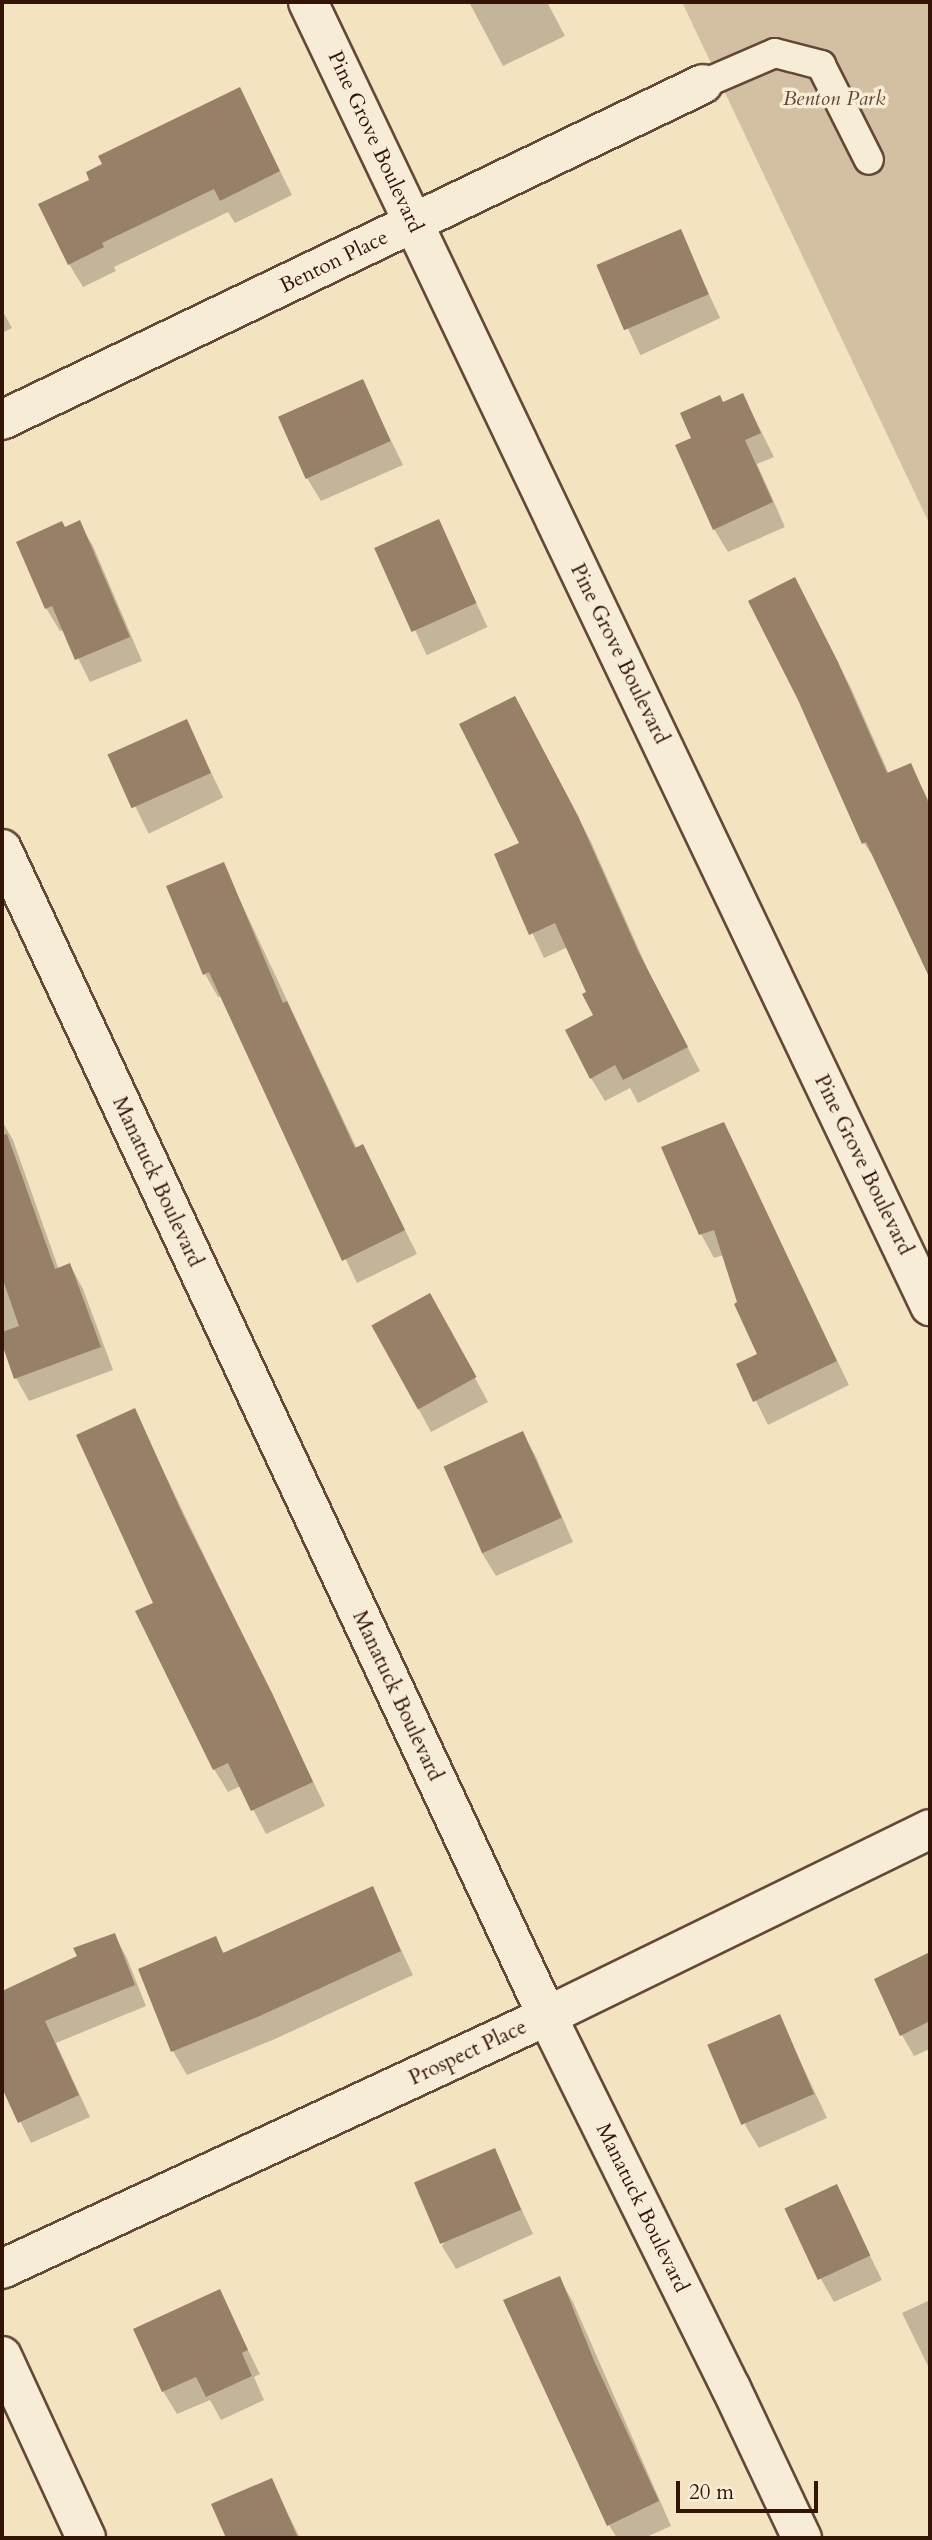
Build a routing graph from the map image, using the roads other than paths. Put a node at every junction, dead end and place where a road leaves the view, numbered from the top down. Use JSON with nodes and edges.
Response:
{"nodes":[{"id":1,"x":308,"y":2,"type":"edge"},
{"id":2,"x":704,"y":84,"type":"joint"},
{"id":3,"x":869,"y":160,"type":"dead end"},
{"id":4,"x":414,"y":224,"type":"junction"},
{"id":5,"x":2,"y":421,"type":"edge"},
{"id":6,"x":2,"y":849,"type":"edge"},
{"id":7,"x":930,"y":1306,"type":"edge"},
{"id":8,"x":930,"y":1829,"type":"edge"},
{"id":9,"x":547,"y":2016,"type":"junction"},
{"id":10,"x":2,"y":2269,"type":"edge"},
{"id":11,"x":2,"y":2356,"type":"edge"},
{"id":12,"x":86,"y":2538,"type":"edge"},
{"id":13,"x":802,"y":2538,"type":"edge"}],
"edges":[{"from":1,"to":4,"type":"street","name":"Pine Grove Boulevard"},
{"from":2,"to":3,"type":"lane"},
{"from":2,"to":4,"type":"street","name":"Benton Place"},
{"from":4,"to":5,"type":"street","name":"Benton Place"},
{"from":4,"to":7,"type":"street","name":"Pine Grove Boulevard"},
{"from":6,"to":9,"type":"street","name":"Manatuck Boulevard"},
{"from":8,"to":9,"type":"street","name":"Prospect Place"},
{"from":9,"to":10,"type":"street","name":"Prospect Place"},
{"from":9,"to":13,"type":"street","name":"Manatuck Boulevard"},
{"from":11,"to":12,"type":"street"}]}
